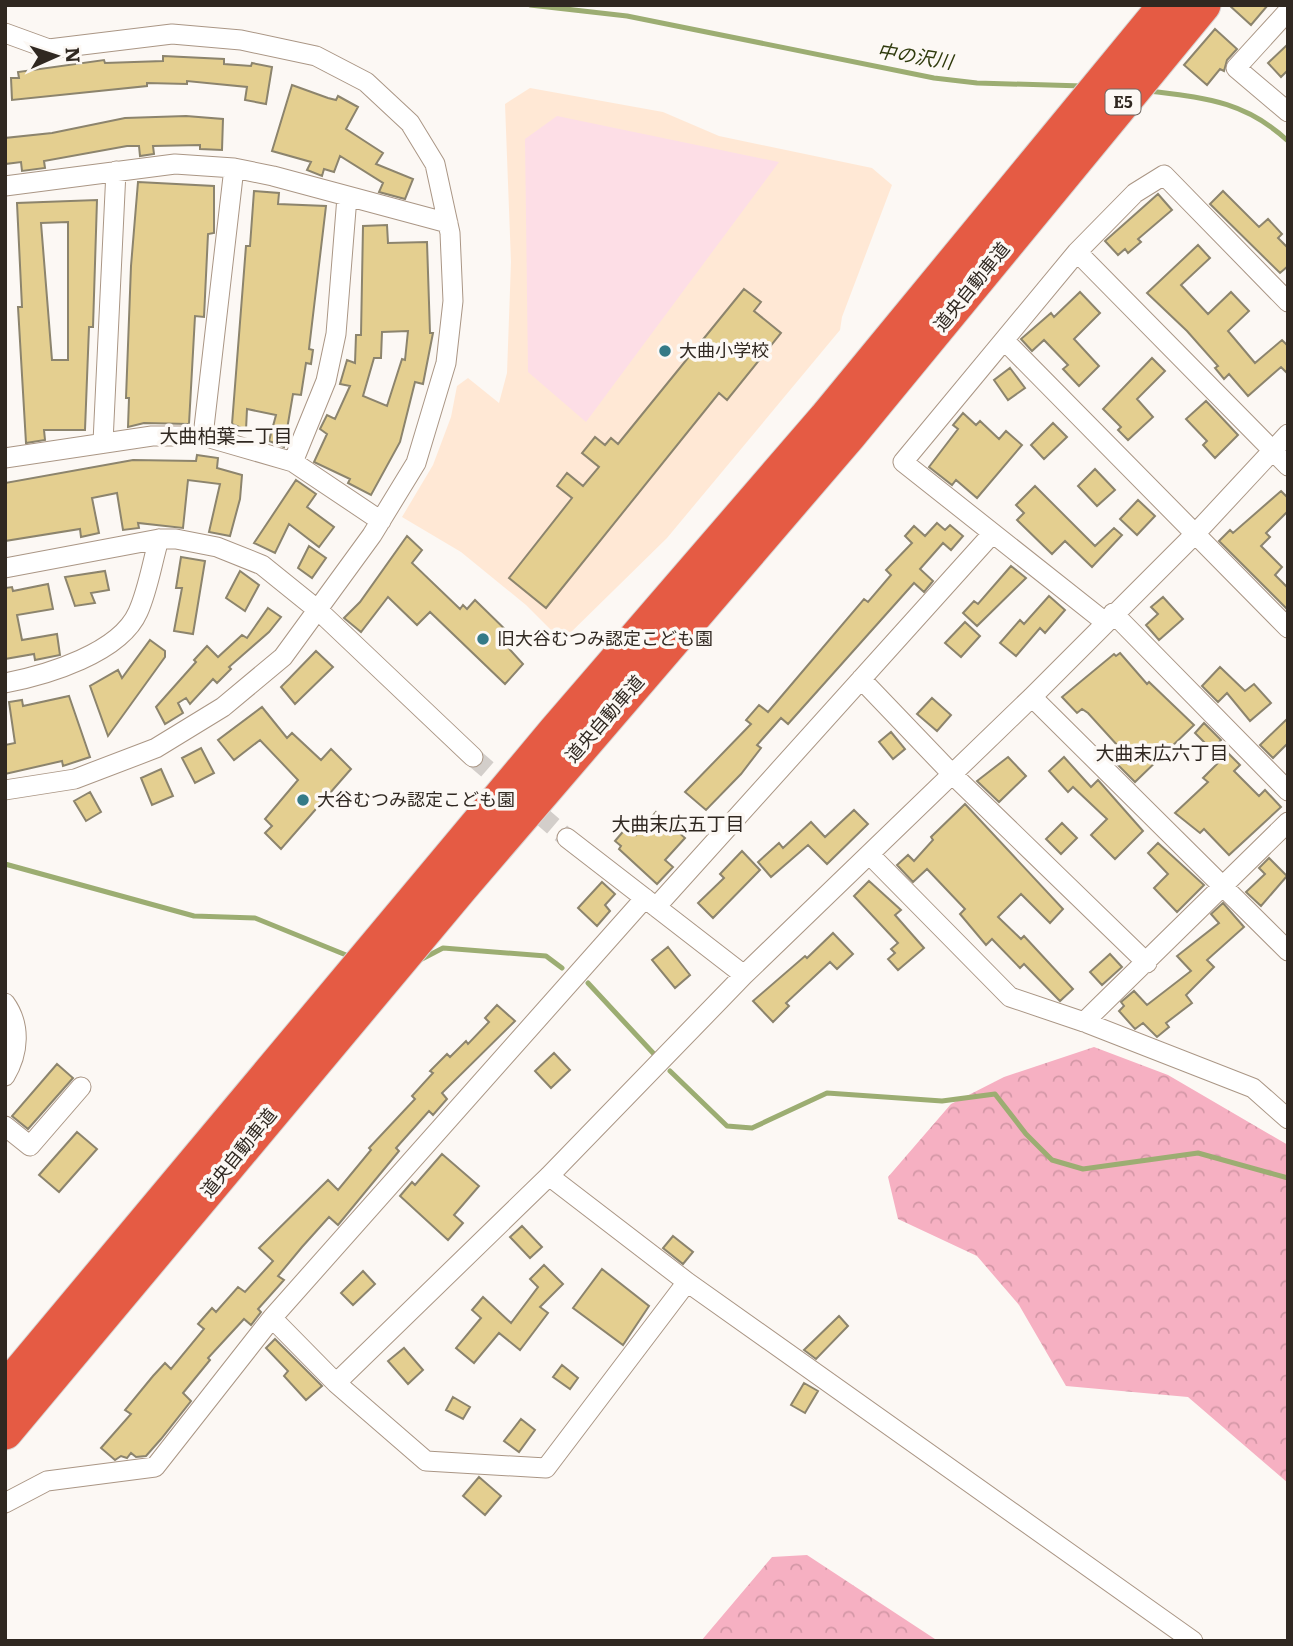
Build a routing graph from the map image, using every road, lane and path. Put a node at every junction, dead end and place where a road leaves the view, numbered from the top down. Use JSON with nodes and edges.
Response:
{"nodes":[{"id":1,"x":1166,"y":5,"type":"edge"},
{"id":2,"x":1203,"y":5,"type":"edge"},
{"id":3,"x":1288,"y":11,"type":"edge"},
{"id":4,"x":5,"y":33,"type":"edge"},
{"id":5,"x":1288,"y":113,"type":"edge"},
{"id":6,"x":234,"y":168,"type":"junction"},
{"id":7,"x":116,"y":171,"type":"junction"},
{"id":8,"x":5,"y":186,"type":"edge"},
{"id":9,"x":1033,"y":189,"type":"junction"},
{"id":10,"x":347,"y":197,"type":"junction"},
{"id":11,"x":448,"y":223,"type":"junction"},
{"id":12,"x":1077,"y":253,"type":"junction"},
{"id":13,"x":1288,"y":302,"type":"edge"},
{"id":14,"x":1005,"y":341,"type":"junction"},
{"id":15,"x":1288,"y":434,"type":"edge"},
{"id":16,"x":203,"y":436,"type":"junction"},
{"id":17,"x":103,"y":442,"type":"junction"},
{"id":18,"x":5,"y":458,"type":"edge"},
{"id":19,"x":1281,"y":459,"type":"edge"},
{"id":20,"x":293,"y":462,"type":"junction"},
{"id":21,"x":381,"y":521,"type":"junction"},
{"id":22,"x":992,"y":534,"type":"junction"},
{"id":23,"x":1195,"y":534,"type":"junction"},
{"id":24,"x":159,"y":539,"type":"junction"},
{"id":25,"x":5,"y":568,"type":"edge"},
{"id":26,"x":319,"y":611,"type":"junction"},
{"id":27,"x":1109,"y":618,"type":"junction"},
{"id":28,"x":1288,"y":628,"type":"edge"},
{"id":29,"x":861,"y":679,"type":"junction"},
{"id":30,"x":5,"y":683,"type":"edge"},
{"id":31,"x":1032,"y":697,"type":"junction"},
{"id":32,"x":473,"y":757,"type":"tunnel mouth"},
{"id":33,"x":953,"y":775,"type":"junction"},
{"id":34,"x":5,"y":790,"type":"edge"},
{"id":35,"x":1288,"y":791,"type":"edge"},
{"id":36,"x":1288,"y":822,"type":"edge"},
{"id":37,"x":567,"y":838,"type":"tunnel mouth"},
{"id":38,"x":870,"y":855,"type":"junction"},
{"id":39,"x":1222,"y":886,"type":"junction"},
{"id":40,"x":651,"y":902,"type":"junction"},
{"id":41,"x":1288,"y":951,"type":"edge"},
{"id":42,"x":1147,"y":962,"type":"junction"},
{"id":43,"x":744,"y":975,"type":"junction"},
{"id":44,"x":5,"y":1003,"type":"edge"},
{"id":45,"x":1084,"y":1022,"type":"junction"},
{"id":46,"x":5,"y":1076,"type":"edge"},
{"id":47,"x":81,"y":1087,"type":"dead end"},
{"id":48,"x":1288,"y":1119,"type":"edge"},
{"id":49,"x":5,"y":1126,"type":"edge"},
{"id":50,"x":549,"y":1175,"type":"junction"},
{"id":51,"x":687,"y":1282,"type":"junction"},
{"id":52,"x":272,"y":1318,"type":"junction"},
{"id":53,"x":336,"y":1383,"type":"junction"},
{"id":54,"x":5,"y":1390,"type":"edge"},
{"id":55,"x":5,"y":1433,"type":"edge"},
{"id":56,"x":5,"y":1503,"type":"edge"},
{"id":57,"x":1193,"y":1641,"type":"edge"}],
"edges":[{"from":1,"to":9,"type":"highway","name":"道央自動車道","number":"E5"},
{"from":2,"to":9,"type":"highway","name":"道央自動車道","number":"E5"},
{"from":3,"to":5,"type":"street"},
{"from":4,"to":11,"type":"street"},
{"from":6,"to":7,"type":"street"},
{"from":6,"to":10,"type":"street"},
{"from":6,"to":16,"type":"street"},
{"from":7,"to":8,"type":"street"},
{"from":7,"to":17,"type":"street"},
{"from":9,"to":54,"type":"highway","name":"道央自動車道","number":"E5"},
{"from":9,"to":55,"type":"highway","name":"道央自動車道","number":"E5"},
{"from":10,"to":11,"type":"street"},
{"from":10,"to":20,"type":"street"},
{"from":11,"to":21,"type":"street"},
{"from":12,"to":13,"type":"street"},
{"from":12,"to":14,"type":"street"},
{"from":12,"to":19,"type":"street"},
{"from":14,"to":22,"type":"street"},
{"from":14,"to":23,"type":"street"},
{"from":15,"to":19,"type":"street"},
{"from":16,"to":17,"type":"street"},
{"from":16,"to":20,"type":"street"},
{"from":17,"to":18,"type":"street"},
{"from":19,"to":23,"type":"street"},
{"from":20,"to":21,"type":"street"},
{"from":21,"to":26,"type":"street"},
{"from":22,"to":27,"type":"street"},
{"from":22,"to":29,"type":"street"},
{"from":23,"to":27,"type":"street"},
{"from":23,"to":28,"type":"street"},
{"from":24,"to":25,"type":"street"},
{"from":24,"to":26,"type":"street"},
{"from":24,"to":30,"type":"street"},
{"from":26,"to":32,"type":"street"},
{"from":26,"to":34,"type":"street"},
{"from":27,"to":31,"type":"street"},
{"from":27,"to":35,"type":"street"},
{"from":29,"to":33,"type":"street"},
{"from":29,"to":40,"type":"street"},
{"from":31,"to":33,"type":"street"},
{"from":31,"to":39,"type":"street"},
{"from":33,"to":38,"type":"street"},
{"from":33,"to":42,"type":"street"},
{"from":36,"to":39,"type":"street"},
{"from":37,"to":40,"type":"street"},
{"from":38,"to":43,"type":"street"},
{"from":38,"to":45,"type":"street"},
{"from":39,"to":41,"type":"street"},
{"from":39,"to":42,"type":"street"},
{"from":40,"to":43,"type":"street"},
{"from":40,"to":52,"type":"street"},
{"from":42,"to":45,"type":"street"},
{"from":43,"to":50,"type":"street"},
{"from":44,"to":46,"type":"street"},
{"from":45,"to":48,"type":"street"},
{"from":47,"to":49,"type":"street"},
{"from":50,"to":51,"type":"street"},
{"from":50,"to":53,"type":"street"},
{"from":51,"to":53,"type":"street"},
{"from":51,"to":57,"type":"street"},
{"from":52,"to":53,"type":"street"},
{"from":52,"to":56,"type":"street"}]}
